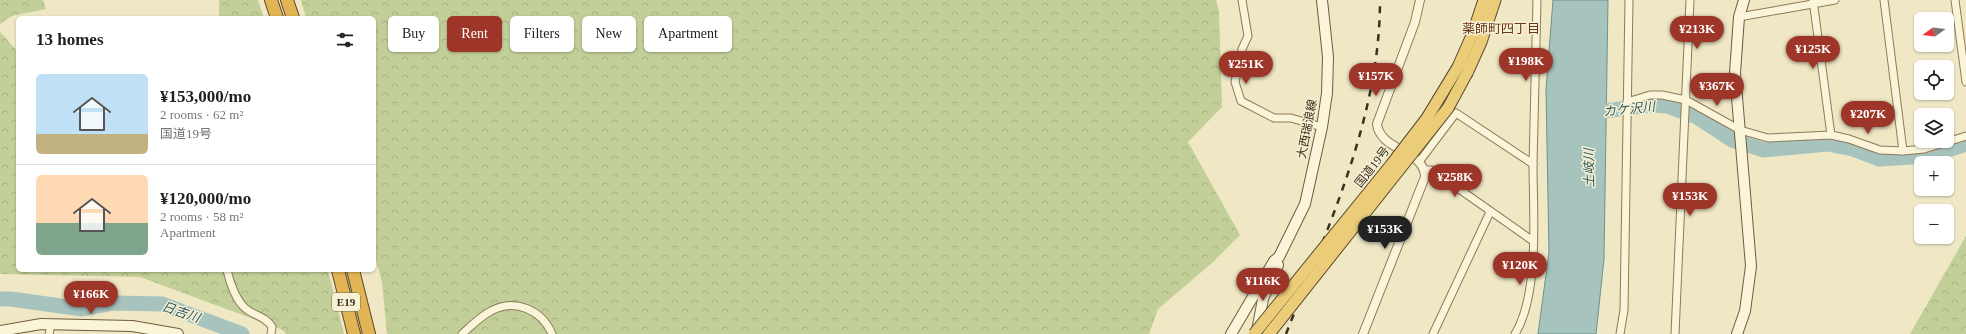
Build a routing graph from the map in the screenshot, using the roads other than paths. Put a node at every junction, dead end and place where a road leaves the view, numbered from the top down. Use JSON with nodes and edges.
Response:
{"nodes":[{"id":1,"x":271,"y":0,"type":"edge"},
{"id":2,"x":287,"y":0,"type":"edge"},
{"id":3,"x":1242,"y":0,"type":"edge"},
{"id":4,"x":1322,"y":0,"type":"edge"},
{"id":5,"x":1420,"y":0,"type":"edge"},
{"id":6,"x":1484,"y":0,"type":"edge"},
{"id":7,"x":1495,"y":0,"type":"edge"},
{"id":8,"x":1537,"y":0,"type":"edge"},
{"id":9,"x":1628,"y":0,"type":"edge"},
{"id":10,"x":1690,"y":0,"type":"edge"},
{"id":11,"x":1744,"y":0,"type":"edge"},
{"id":12,"x":1835,"y":0,"type":"edge"},
{"id":13,"x":1884,"y":0,"type":"edge"},
{"id":14,"x":1955,"y":0,"type":"edge"},
{"id":15,"x":1813,"y":1,"type":"edge"},
{"id":16,"x":276,"y":16,"type":"edge"},
{"id":17,"x":292,"y":16,"type":"edge"},
{"id":18,"x":1739,"y":17,"type":"junction"},
{"id":19,"x":1463,"y":70,"type":"junction"},
{"id":20,"x":1966,"y":82,"type":"edge"},
{"id":21,"x":1686,"y":100,"type":"junction"},
{"id":22,"x":1627,"y":102,"type":"junction"},
{"id":23,"x":1322,"y":127,"type":"junction"},
{"id":24,"x":1740,"y":130,"type":"junction"},
{"id":25,"x":1831,"y":135,"type":"junction"},
{"id":26,"x":1966,"y":136,"type":"edge"},
{"id":27,"x":1903,"y":151,"type":"junction"},
{"id":28,"x":1419,"y":162,"type":"junction"},
{"id":29,"x":1533,"y":164,"type":"junction"},
{"id":30,"x":1425,"y":170,"type":"junction"},
{"id":31,"x":1490,"y":212,"type":"junction"},
{"id":32,"x":1533,"y":240,"type":"junction"},
{"id":33,"x":1279,"y":257,"type":"junction"},
{"id":34,"x":228,"y":272,"type":"edge"},
{"id":35,"x":338,"y":272,"type":"edge"},
{"id":36,"x":354,"y":272,"type":"edge"},
{"id":37,"x":50,"y":329,"type":"edge"},
{"id":38,"x":0,"y":331,"type":"edge"},
{"id":39,"x":178,"y":334,"type":"edge"},
{"id":40,"x":271,"y":334,"type":"edge"},
{"id":41,"x":354,"y":334,"type":"edge"},
{"id":42,"x":369,"y":334,"type":"edge"},
{"id":43,"x":462,"y":334,"type":"edge"},
{"id":44,"x":552,"y":334,"type":"edge"},
{"id":45,"x":1231,"y":334,"type":"edge"},
{"id":46,"x":1255,"y":334,"type":"edge"},
{"id":47,"x":1269,"y":334,"type":"edge"},
{"id":48,"x":1363,"y":334,"type":"edge"},
{"id":49,"x":1433,"y":334,"type":"edge"},
{"id":50,"x":1515,"y":334,"type":"edge"},
{"id":51,"x":1620,"y":334,"type":"edge"},
{"id":52,"x":1675,"y":334,"type":"edge"},
{"id":53,"x":1737,"y":334,"type":"edge"}],
"edges":[{"from":1,"to":16,"type":"highway"},
{"from":2,"to":17,"type":"highway"},
{"from":3,"to":23,"type":"street"},
{"from":4,"to":23,"type":"main road","name":"大西瑞浪線"},
{"from":5,"to":28,"type":"street"},
{"from":6,"to":19,"type":"highway","name":"国道19号"},
{"from":7,"to":19,"type":"highway","name":"国道19号"},
{"from":8,"to":29,"type":"street"},
{"from":9,"to":22,"type":"street"},
{"from":10,"to":21,"type":"street"},
{"from":11,"to":18,"type":"main road"},
{"from":12,"to":15,"type":"street"},
{"from":13,"to":27,"type":"street"},
{"from":14,"to":20,"type":"street"},
{"from":15,"to":18,"type":"street"},
{"from":15,"to":25,"type":"street"},
{"from":18,"to":24,"type":"main road"},
{"from":19,"to":46,"type":"highway","name":"国道19号","bridge":true},
{"from":19,"to":47,"type":"highway","name":"国道19号","bridge":true},
{"from":21,"to":22,"type":"street"},
{"from":21,"to":24,"type":"street"},
{"from":21,"to":52,"type":"street"},
{"from":22,"to":51,"type":"street"},
{"from":23,"to":33,"type":"main road","name":"大西瑞浪線"},
{"from":24,"to":25,"type":"street"},
{"from":24,"to":53,"type":"main road"},
{"from":25,"to":27,"type":"street"},
{"from":26,"to":27,"type":"street"},
{"from":28,"to":29,"type":"street"},
{"from":28,"to":30,"type":"street"},
{"from":29,"to":32,"type":"street"},
{"from":30,"to":31,"type":"street"},
{"from":30,"to":48,"type":"street"},
{"from":31,"to":32,"type":"street"},
{"from":31,"to":49,"type":"street"},
{"from":32,"to":50,"type":"street"},
{"from":33,"to":45,"type":"main road"},
{"from":33,"to":46,"type":"main road"},
{"from":34,"to":40,"type":"street"},
{"from":35,"to":41,"type":"highway","number":"E19"},
{"from":36,"to":42,"type":"highway","number":"E19"},
{"from":37,"to":38,"type":"main road"},
{"from":37,"to":39,"type":"main road"},
{"from":43,"to":44,"type":"street"}]}
